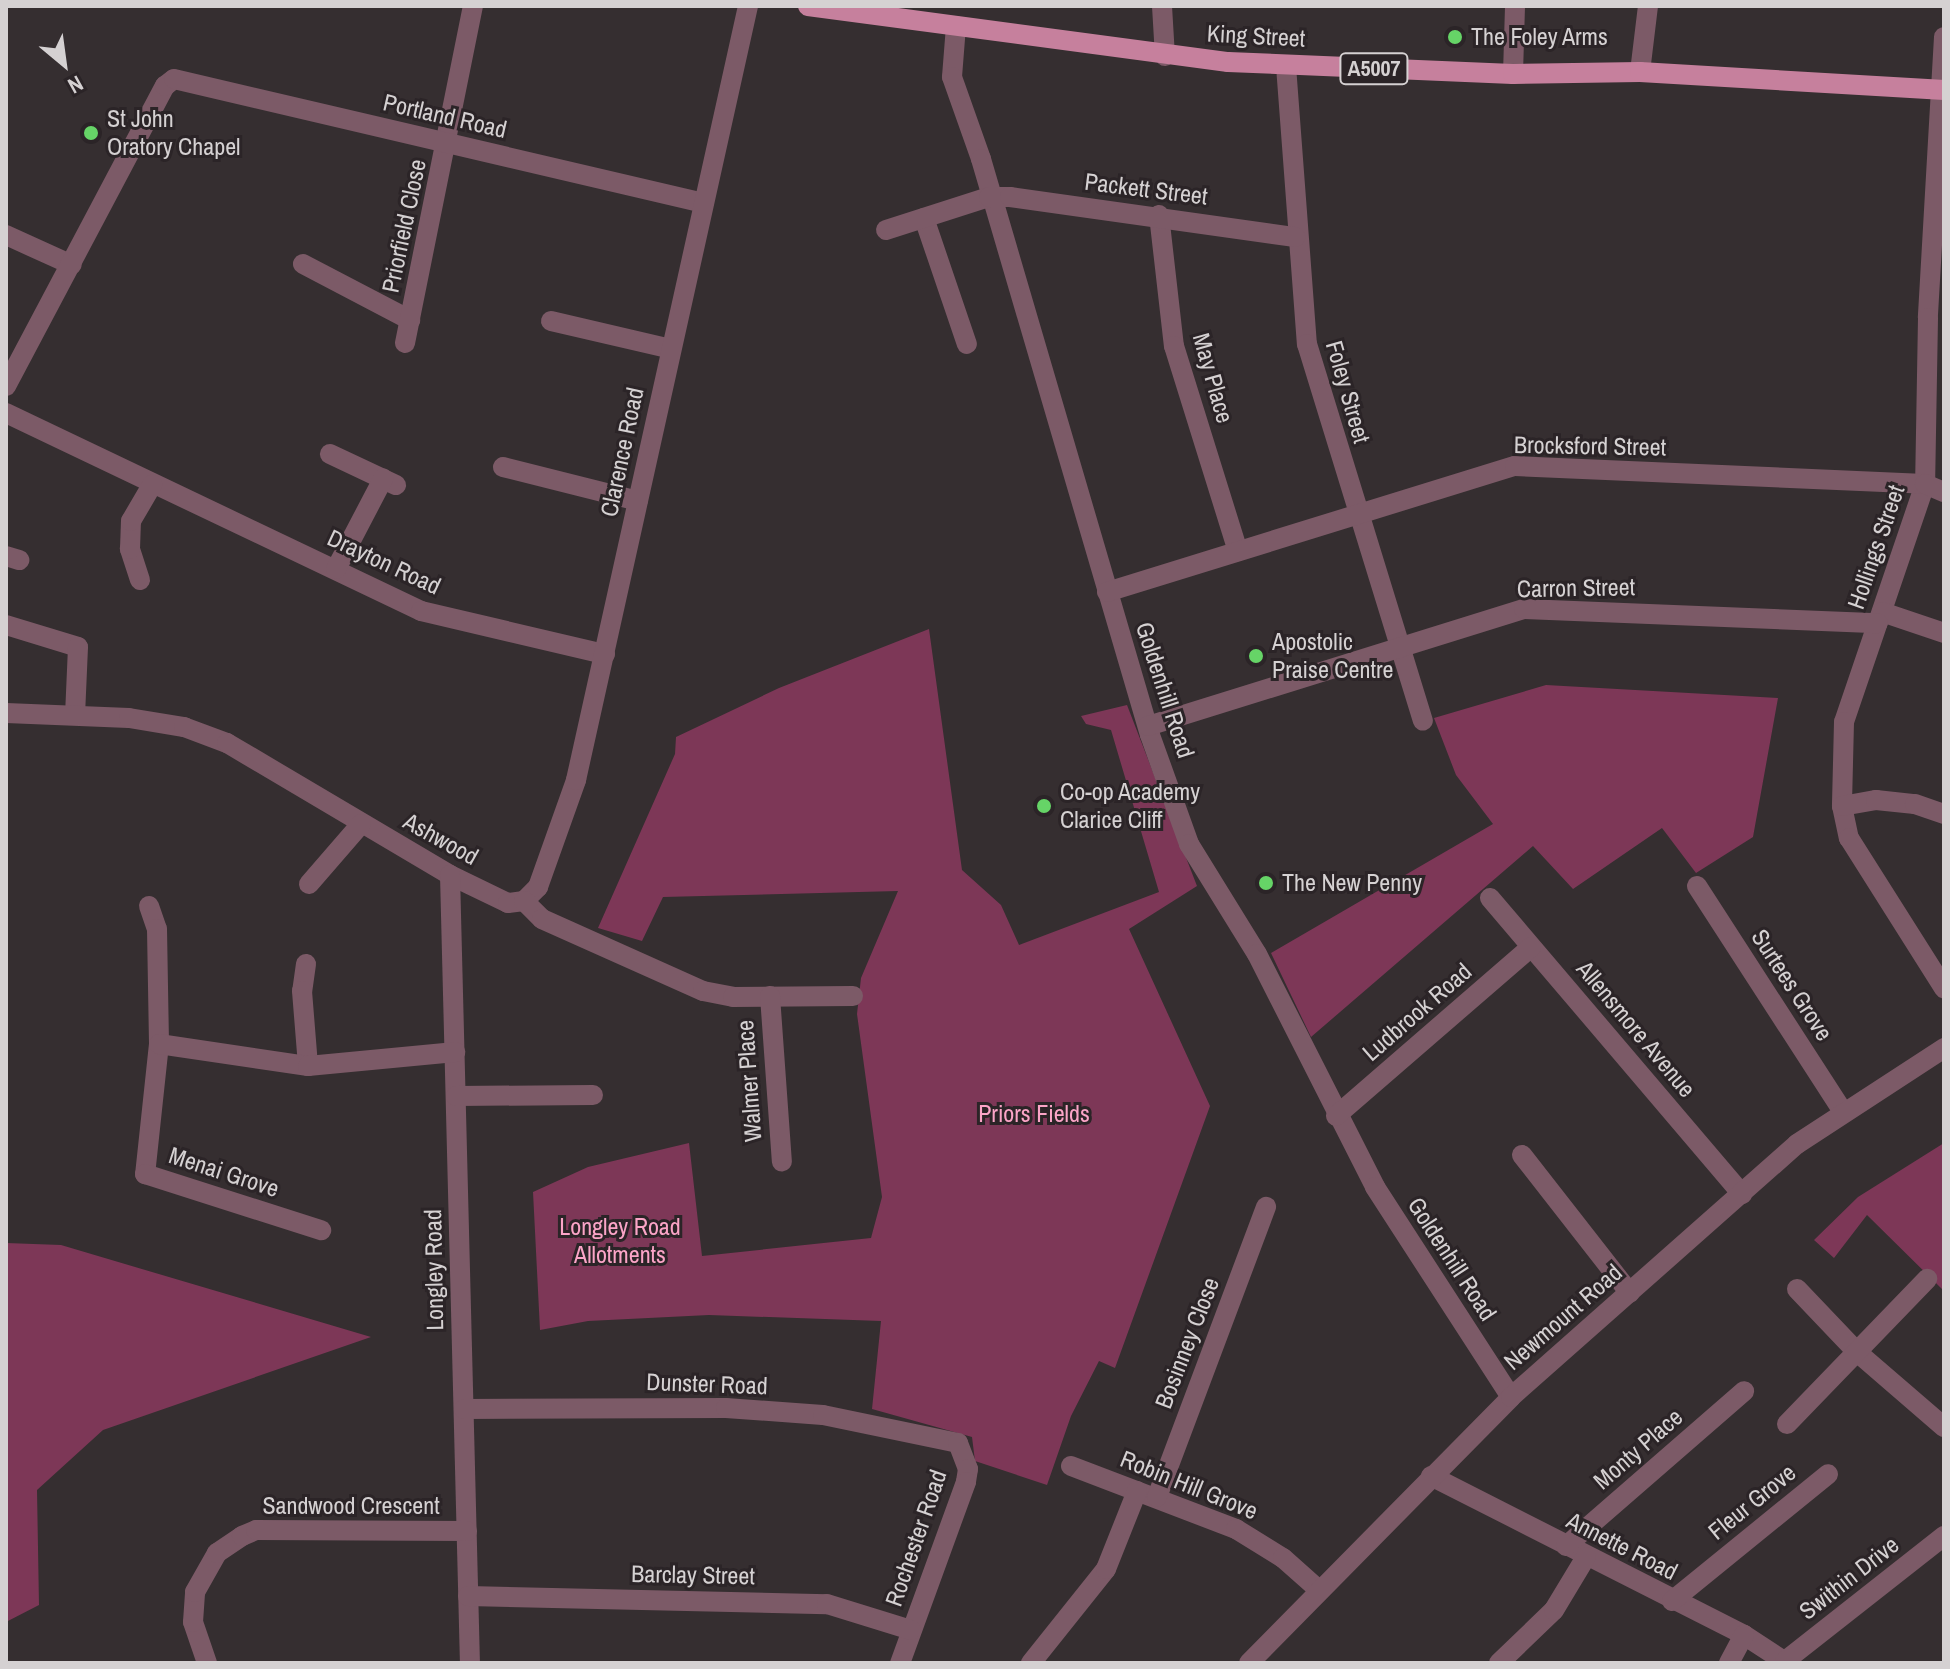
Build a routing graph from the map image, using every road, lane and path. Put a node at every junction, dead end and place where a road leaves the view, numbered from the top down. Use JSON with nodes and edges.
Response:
{"nodes":[{"id":1,"x":473,"y":6,"type":"edge"},
{"id":2,"x":748,"y":6,"type":"edge"},
{"id":3,"x":808,"y":6,"type":"edge"},
{"id":4,"x":1162,"y":6,"type":"edge"},
{"id":5,"x":1515,"y":6,"type":"edge"},
{"id":6,"x":1648,"y":6,"type":"edge"},
{"id":7,"x":956,"y":26,"type":"junction"},
{"id":8,"x":1944,"y":37,"type":"edge"},
{"id":9,"x":1165,"y":56,"type":"junction"},
{"id":10,"x":1286,"y":66,"type":"junction"},
{"id":11,"x":1640,"y":72,"type":"junction"},
{"id":12,"x":1513,"y":74,"type":"junction"},
{"id":13,"x":1942,"y":90,"type":"edge"},
{"id":14,"x":448,"y":144,"type":"junction"},
{"id":15,"x":989,"y":197,"type":"junction"},
{"id":16,"x":704,"y":203,"type":"junction"},
{"id":17,"x":1159,"y":215,"type":"junction"},
{"id":18,"x":924,"y":218,"type":"junction"},
{"id":19,"x":886,"y":230,"type":"dead end"},
{"id":20,"x":6,"y":235,"type":"edge"},
{"id":21,"x":1295,"y":237,"type":"junction"},
{"id":22,"x":303,"y":264,"type":"dead end"},
{"id":23,"x":72,"y":265,"type":"junction"},
{"id":24,"x":410,"y":320,"type":"junction"},
{"id":25,"x":551,"y":321,"type":"dead end"},
{"id":26,"x":405,"y":343,"type":"dead end"},
{"id":27,"x":967,"y":344,"type":"dead end"},
{"id":28,"x":671,"y":349,"type":"junction"},
{"id":29,"x":6,"y":386,"type":"edge"},
{"id":30,"x":8,"y":418,"type":"edge"},
{"id":31,"x":330,"y":454,"type":"dead end"},
{"id":32,"x":503,"y":467,"type":"dead end"},
{"id":33,"x":152,"y":485,"type":"junction"},
{"id":34,"x":1934,"y":488,"type":"edge"},
{"id":35,"x":638,"y":501,"type":"junction"},
{"id":36,"x":1359,"y":516,"type":"junction"},
{"id":37,"x":1238,"y":551,"type":"junction"},
{"id":38,"x":336,"y":569,"type":"junction"},
{"id":39,"x":140,"y":580,"type":"dead end"},
{"id":40,"x":1107,"y":592,"type":"junction"},
{"id":41,"x":1880,"y":617,"type":"junction"},
{"id":42,"x":6,"y":625,"type":"edge"},
{"id":43,"x":1944,"y":633,"type":"edge"},
{"id":44,"x":1398,"y":647,"type":"junction"},
{"id":45,"x":605,"y":654,"type":"junction"},
{"id":46,"x":6,"y":713,"type":"edge"},
{"id":47,"x":75,"y":715,"type":"junction"},
{"id":48,"x":1423,"y":721,"type":"dead end"},
{"id":49,"x":1148,"y":726,"type":"junction"},
{"id":50,"x":1842,"y":806,"type":"junction"},
{"id":51,"x":1944,"y":814,"type":"edge"},
{"id":52,"x":361,"y":824,"type":"junction"},
{"id":53,"x":450,"y":875,"type":"junction"},
{"id":54,"x":309,"y":884,"type":"dead end"},
{"id":55,"x":1697,"y":886,"type":"dead end"},
{"id":56,"x":1490,"y":898,"type":"dead end"},
{"id":57,"x":524,"y":901,"type":"junction"},
{"id":58,"x":149,"y":906,"type":"dead end"},
{"id":59,"x":1531,"y":947,"type":"junction"},
{"id":60,"x":306,"y":964,"type":"dead end"},
{"id":61,"x":1944,"y":988,"type":"edge"},
{"id":62,"x":770,"y":996,"type":"junction"},
{"id":63,"x":853,"y":996,"type":"dead end"},
{"id":64,"x":159,"y":1044,"type":"junction"},
{"id":65,"x":1944,"y":1048,"type":"edge"},
{"id":66,"x":455,"y":1052,"type":"junction"},
{"id":67,"x":308,"y":1066,"type":"junction"},
{"id":68,"x":593,"y":1095,"type":"dead end"},
{"id":69,"x":456,"y":1096,"type":"junction"},
{"id":70,"x":1843,"y":1112,"type":"junction"},
{"id":71,"x":1336,"y":1116,"type":"junction"},
{"id":72,"x":1522,"y":1155,"type":"dead end"},
{"id":73,"x":782,"y":1162,"type":"dead end"},
{"id":74,"x":1742,"y":1194,"type":"junction"},
{"id":75,"x":1266,"y":1207,"type":"dead end"},
{"id":76,"x":321,"y":1230,"type":"dead end"},
{"id":77,"x":1927,"y":1279,"type":"dead end"},
{"id":78,"x":1797,"y":1289,"type":"dead end"},
{"id":79,"x":1630,"y":1293,"type":"junction"},
{"id":80,"x":1857,"y":1352,"type":"junction"},
{"id":81,"x":1744,"y":1391,"type":"dead end"},
{"id":82,"x":1511,"y":1397,"type":"junction"},
{"id":83,"x":464,"y":1409,"type":"junction"},
{"id":84,"x":1787,"y":1424,"type":"dead end"},
{"id":85,"x":1944,"y":1427,"type":"edge"},
{"id":86,"x":947,"y":1439,"type":"joint"},
{"id":87,"x":1071,"y":1466,"type":"dead end"},
{"id":88,"x":1828,"y":1474,"type":"dead end"},
{"id":89,"x":1431,"y":1476,"type":"junction"},
{"id":90,"x":1147,"y":1494,"type":"junction"},
{"id":91,"x":467,"y":1531,"type":"junction"},
{"id":92,"x":1944,"y":1536,"type":"edge"},
{"id":93,"x":1566,"y":1546,"type":"junction"},
{"id":94,"x":1586,"y":1557,"type":"junction"},
{"id":95,"x":1319,"y":1590,"type":"junction"},
{"id":96,"x":468,"y":1596,"type":"junction"},
{"id":97,"x":1672,"y":1601,"type":"junction"},
{"id":98,"x":911,"y":1630,"type":"junction"},
{"id":99,"x":1744,"y":1635,"type":"junction"},
{"id":100,"x":1786,"y":1662,"type":"edge"},
{"id":101,"x":207,"y":1663,"type":"edge"},
{"id":102,"x":470,"y":1663,"type":"edge"},
{"id":103,"x":900,"y":1663,"type":"edge"},
{"id":104,"x":1031,"y":1663,"type":"edge"},
{"id":105,"x":1249,"y":1663,"type":"edge"},
{"id":106,"x":1499,"y":1663,"type":"edge"},
{"id":107,"x":1729,"y":1663,"type":"edge"}],
"edges":[{"from":1,"to":14,"type":"street","name":"Priorfield Close"},
{"from":2,"to":16,"type":"street","name":"Clarence Road"},
{"from":3,"to":7,"type":"main road","name":"King Street","number":"A5007"},
{"from":4,"to":9,"type":"street"},
{"from":5,"to":12,"type":"street"},
{"from":6,"to":11,"type":"street"},
{"from":7,"to":9,"type":"main road","name":"King Street","number":"A5007"},
{"from":7,"to":15,"type":"street","name":"Goldenhill Road"},
{"from":8,"to":13,"type":"street","name":"Hollings Street"},
{"from":9,"to":10,"type":"main road","name":"King Street","number":"A5007"},
{"from":10,"to":12,"type":"main road","name":"King Street","number":"A5007"},
{"from":10,"to":21,"type":"street","name":"Foley Street"},
{"from":11,"to":12,"type":"main road","name":"King Street","number":"A5007"},
{"from":11,"to":13,"type":"main road","name":"King Street","number":"A5007"},
{"from":13,"to":34,"type":"street","name":"Hollings Street"},
{"from":14,"to":16,"type":"street","name":"Portland Road"},
{"from":14,"to":23,"type":"street","name":"Portland Road"},
{"from":14,"to":24,"type":"street","name":"Priorfield Close"},
{"from":15,"to":17,"type":"street","name":"Packett Street"},
{"from":15,"to":18,"type":"street"},
{"from":15,"to":40,"type":"street","name":"Goldenhill Road"},
{"from":16,"to":28,"type":"street","name":"Clarence Road"},
{"from":17,"to":21,"type":"street","name":"Packett Street"},
{"from":17,"to":37,"type":"street","name":"May Place"},
{"from":18,"to":19,"type":"street"},
{"from":18,"to":27,"type":"street"},
{"from":20,"to":23,"type":"street"},
{"from":21,"to":36,"type":"street","name":"Foley Street"},
{"from":22,"to":24,"type":"street","name":"Priorfield Close"},
{"from":23,"to":29,"type":"street"},
{"from":24,"to":26,"type":"street","name":"Priorfield Close"},
{"from":25,"to":28,"type":"street"},
{"from":28,"to":35,"type":"street","name":"Clarence Road"},
{"from":30,"to":33,"type":"street","name":"Drayton Road"},
{"from":31,"to":38,"type":"street"},
{"from":32,"to":35,"type":"street"},
{"from":33,"to":38,"type":"street","name":"Drayton Road"},
{"from":33,"to":39,"type":"street"},
{"from":34,"to":36,"type":"street","name":"Brocksford Street"},
{"from":34,"to":41,"type":"street","name":"Hollings Street"},
{"from":35,"to":45,"type":"street","name":"Clarence Road"},
{"from":36,"to":37,"type":"street","name":"Brocksford Street"},
{"from":36,"to":44,"type":"street","name":"Foley Street"},
{"from":37,"to":40,"type":"street","name":"Brocksford Street"},
{"from":38,"to":45,"type":"street","name":"Drayton Road"},
{"from":40,"to":49,"type":"street","name":"Goldenhill Road"},
{"from":41,"to":43,"type":"street","name":"Carron Street"},
{"from":41,"to":44,"type":"street","name":"Carron Street"},
{"from":41,"to":50,"type":"street","name":"Hollings Street"},
{"from":42,"to":47,"type":"street"},
{"from":44,"to":48,"type":"street","name":"Foley Street"},
{"from":44,"to":49,"type":"street","name":"Carron Street"},
{"from":45,"to":57,"type":"street","name":"Clarence Road"},
{"from":46,"to":47,"type":"street","name":"Ashwood"},
{"from":47,"to":52,"type":"street","name":"Ashwood"},
{"from":49,"to":71,"type":"street","name":"Goldenhill Road"},
{"from":50,"to":51,"type":"street"},
{"from":50,"to":61,"type":"street","name":"Hollings Street"},
{"from":52,"to":53,"type":"street","name":"Ashwood"},
{"from":52,"to":54,"type":"street"},
{"from":53,"to":57,"type":"street","name":"Ashwood"},
{"from":53,"to":66,"type":"street","name":"Longley Road"},
{"from":55,"to":70,"type":"street","name":"Surtees Grove"},
{"from":56,"to":59,"type":"street","name":"Allensmore Avenue"},
{"from":57,"to":62,"type":"street","name":"Ashwood"},
{"from":58,"to":64,"type":"street","name":"Menai Grove"},
{"from":59,"to":71,"type":"street","name":"Ludbrook Road"},
{"from":59,"to":74,"type":"street","name":"Allensmore Avenue"},
{"from":60,"to":67,"type":"street"},
{"from":62,"to":63,"type":"street","name":"Ashwood"},
{"from":62,"to":73,"type":"street","name":"Walmer Place"},
{"from":64,"to":67,"type":"street"},
{"from":64,"to":76,"type":"street","name":"Menai Grove"},
{"from":65,"to":70,"type":"street","name":"Newmount Road"},
{"from":66,"to":67,"type":"street"},
{"from":66,"to":69,"type":"street","name":"Longley Road"},
{"from":68,"to":69,"type":"street"},
{"from":69,"to":83,"type":"street","name":"Longley Road"},
{"from":70,"to":74,"type":"street","name":"Newmount Road"},
{"from":71,"to":82,"type":"street","name":"Goldenhill Road"},
{"from":72,"to":79,"type":"street"},
{"from":74,"to":79,"type":"street","name":"Newmount Road"},
{"from":75,"to":90,"type":"street","name":"Bosinney Close"},
{"from":77,"to":80,"type":"street"},
{"from":78,"to":80,"type":"street"},
{"from":79,"to":82,"type":"street","name":"Newmount Road"},
{"from":80,"to":84,"type":"street"},
{"from":80,"to":85,"type":"street"},
{"from":81,"to":93,"type":"street","name":"Monty Place"},
{"from":82,"to":89,"type":"street","name":"Newmount Road"},
{"from":83,"to":86,"type":"street","name":"Dunster Road"},
{"from":83,"to":91,"type":"street","name":"Longley Road"},
{"from":86,"to":98,"type":"street","name":"Rochester Road"},
{"from":87,"to":90,"type":"street","name":"Robin Hill Grove"},
{"from":88,"to":97,"type":"street","name":"Fleur Grove"},
{"from":89,"to":93,"type":"street","name":"Annette Road"},
{"from":89,"to":95,"type":"street","name":"Newmount Road"},
{"from":90,"to":95,"type":"street","name":"Robin Hill Grove"},
{"from":90,"to":104,"type":"street","name":"Bosinney Close"},
{"from":91,"to":96,"type":"street","name":"Longley Road"},
{"from":91,"to":101,"type":"street","name":"Sandwood Crescent"},
{"from":92,"to":100,"type":"street","name":"Swithin Drive"},
{"from":93,"to":94,"type":"street","name":"Annette Road"},
{"from":94,"to":97,"type":"street","name":"Annette Road"},
{"from":94,"to":106,"type":"street"},
{"from":95,"to":105,"type":"street","name":"Newmount Road"},
{"from":96,"to":98,"type":"street","name":"Barclay Street"},
{"from":96,"to":102,"type":"street","name":"Longley Road"},
{"from":97,"to":99,"type":"street","name":"Annette Road"},
{"from":98,"to":103,"type":"street","name":"Rochester Road"},
{"from":99,"to":100,"type":"street","name":"Annette Road"},
{"from":99,"to":107,"type":"street"}]}
